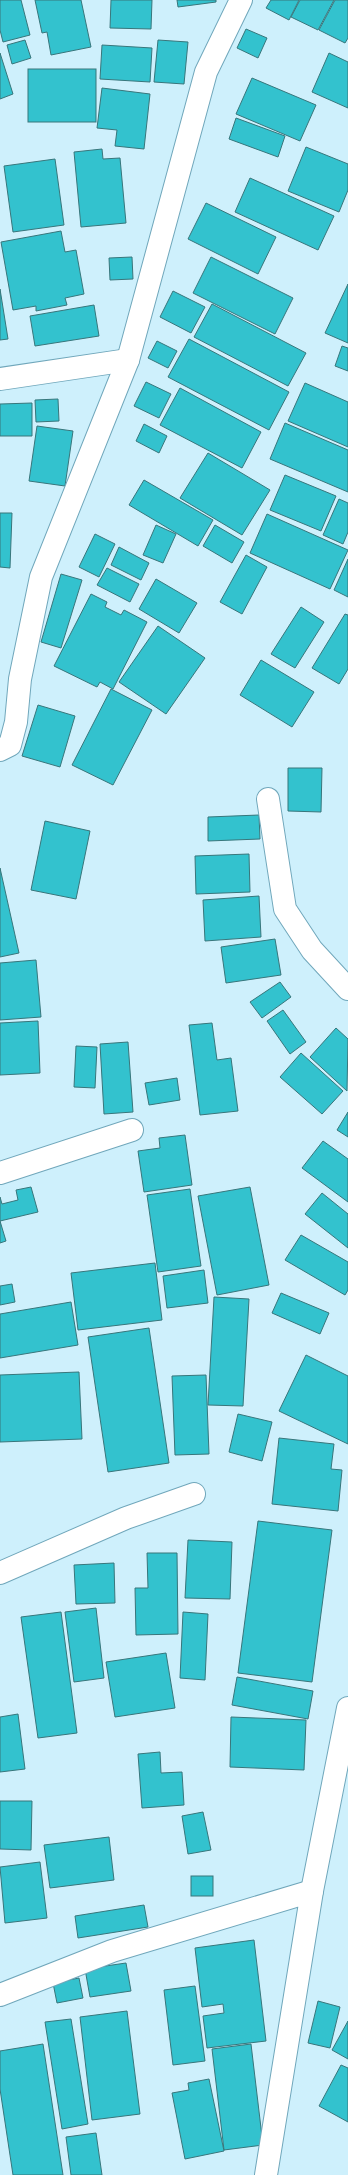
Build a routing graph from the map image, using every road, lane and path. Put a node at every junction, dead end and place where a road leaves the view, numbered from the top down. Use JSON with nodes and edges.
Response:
{"nodes":[{"id":1,"x":241,"y":0,"type":"edge"},
{"id":2,"x":128,"y":360,"type":"junction"},
{"id":3,"x":0,"y":379,"type":"edge"},
{"id":4,"x":0,"y":750,"type":"edge"},
{"id":5,"x":268,"y":800,"type":"dead end"},
{"id":6,"x":348,"y":989,"type":"edge"},
{"id":7,"x":132,"y":1130,"type":"dead end"},
{"id":8,"x":0,"y":1173,"type":"edge"},
{"id":9,"x":194,"y":1494,"type":"dead end"},
{"id":10,"x":0,"y":1574,"type":"edge"},
{"id":11,"x":348,"y":1708,"type":"edge"},
{"id":12,"x":312,"y":1891,"type":"junction"},
{"id":13,"x":0,"y":1995,"type":"edge"},
{"id":14,"x":266,"y":2175,"type":"edge"}],
"edges":[{"from":1,"to":2,"type":"street"},
{"from":2,"to":3,"type":"street"},
{"from":2,"to":4,"type":"street"},
{"from":5,"to":6,"type":"street"},
{"from":7,"to":8,"type":"street"},
{"from":9,"to":10,"type":"street"},
{"from":11,"to":12,"type":"street"},
{"from":12,"to":13,"type":"street"},
{"from":12,"to":14,"type":"street"}]}
